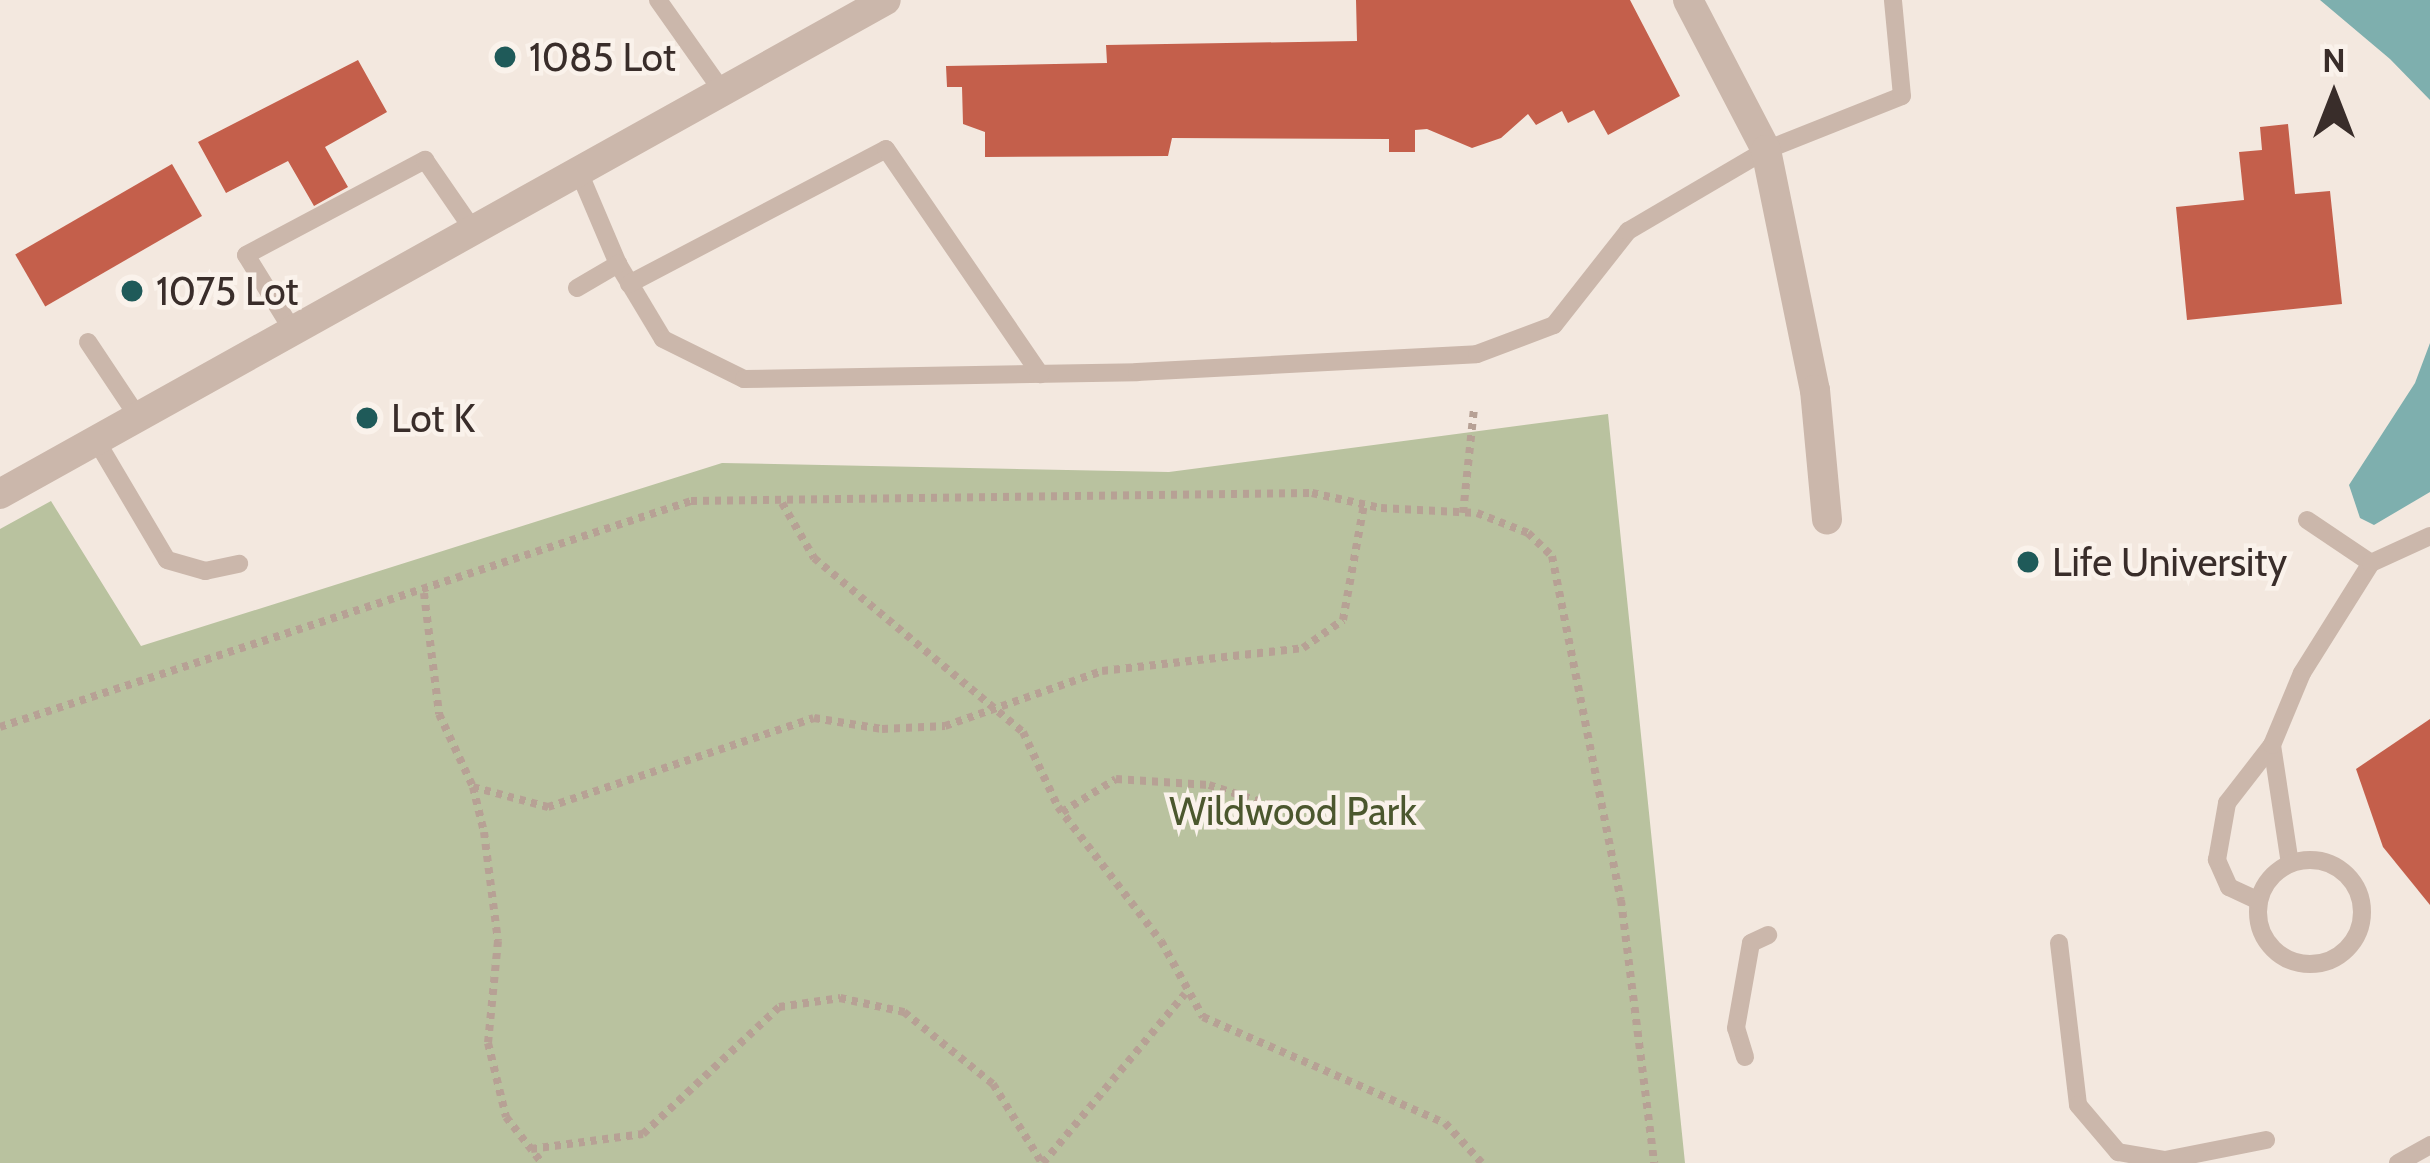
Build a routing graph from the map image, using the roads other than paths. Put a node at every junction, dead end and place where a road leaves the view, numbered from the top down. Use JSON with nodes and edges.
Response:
{"nodes":[{"id":1,"x":658,"y":0,"type":"edge"},
{"id":2,"x":886,"y":0,"type":"edge"},
{"id":3,"x":1688,"y":0,"type":"edge"},
{"id":4,"x":1892,"y":0,"type":"edge"},
{"id":5,"x":723,"y":92,"type":"junction"},
{"id":6,"x":1766,"y":150,"type":"junction"},
{"id":7,"x":579,"y":172,"type":"junction"},
{"id":8,"x":474,"y":231,"type":"junction"},
{"id":9,"x":618,"y":264,"type":"junction"},
{"id":10,"x":629,"y":284,"type":"junction"},
{"id":11,"x":577,"y":287,"type":"dead end"},
{"id":12,"x":293,"y":332,"type":"junction"},
{"id":13,"x":88,"y":343,"type":"dead end"},
{"id":14,"x":1040,"y":374,"type":"junction"},
{"id":15,"x":138,"y":418,"type":"junction"},
{"id":16,"x":96,"y":440,"type":"junction"},
{"id":17,"x":0,"y":494,"type":"edge"},
{"id":18,"x":1828,"y":519,"type":"dead end"},
{"id":19,"x":2307,"y":520,"type":"dead end"},
{"id":20,"x":2430,"y":536,"type":"edge"},
{"id":21,"x":2371,"y":563,"type":"junction"},
{"id":22,"x":239,"y":564,"type":"dead end"},
{"id":23,"x":2272,"y":745,"type":"junction"},
{"id":24,"x":2290,"y":864,"type":"junction"},
{"id":25,"x":2259,"y":901,"type":"junction"},
{"id":26,"x":1768,"y":935,"type":"dead end"},
{"id":27,"x":2059,"y":943,"type":"dead end"},
{"id":28,"x":1745,"y":1057,"type":"dead end"},
{"id":29,"x":2266,"y":1140,"type":"dead end"},
{"id":30,"x":2430,"y":1145,"type":"edge"},
{"id":31,"x":2398,"y":1163,"type":"edge"}],
"edges":[{"from":1,"to":5,"type":"lane"},
{"from":2,"to":5,"type":"street"},
{"from":3,"to":6,"type":"street"},
{"from":4,"to":6,"type":"lane"},
{"from":5,"to":7,"type":"street"},
{"from":6,"to":14,"type":"lane"},
{"from":6,"to":18,"type":"street"},
{"from":7,"to":8,"type":"street"},
{"from":7,"to":9,"type":"lane"},
{"from":8,"to":12,"type":"street"},
{"from":8,"to":12,"type":"lane"},
{"from":9,"to":10,"type":"lane"},
{"from":9,"to":11,"type":"lane"},
{"from":10,"to":14,"type":"lane"},
{"from":10,"to":14,"type":"lane"},
{"from":12,"to":15,"type":"street"},
{"from":13,"to":15,"type":"lane"},
{"from":15,"to":16,"type":"street"},
{"from":16,"to":17,"type":"street"},
{"from":16,"to":22,"type":"lane"},
{"from":19,"to":21,"type":"lane"},
{"from":20,"to":21,"type":"lane"},
{"from":21,"to":23,"type":"lane"},
{"from":23,"to":24,"type":"lane"},
{"from":23,"to":25,"type":"lane"},
{"from":24,"to":25,"type":"lane"},
{"from":24,"to":25,"type":"lane"},
{"from":26,"to":28,"type":"lane"},
{"from":27,"to":29,"type":"lane"},
{"from":30,"to":31,"type":"lane"}]}
